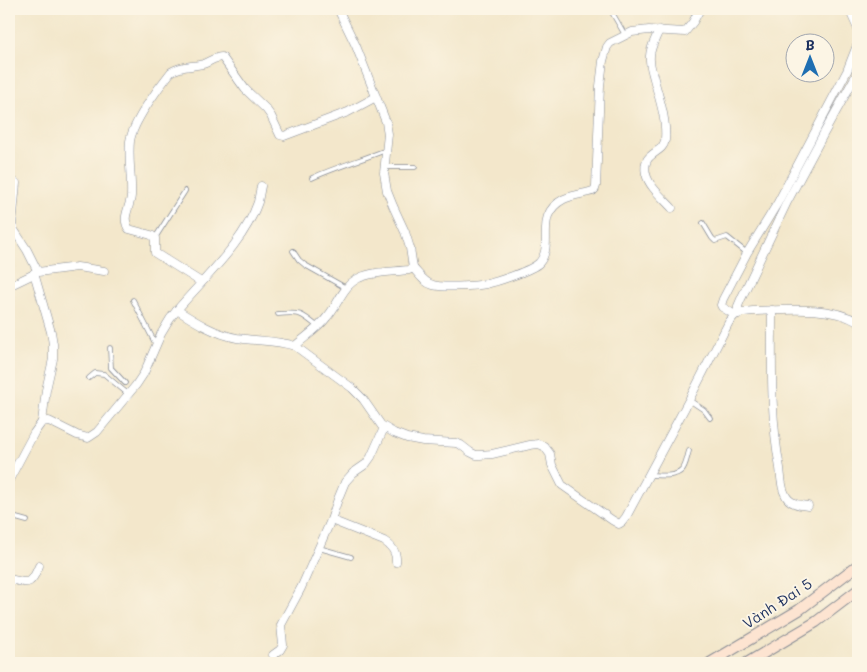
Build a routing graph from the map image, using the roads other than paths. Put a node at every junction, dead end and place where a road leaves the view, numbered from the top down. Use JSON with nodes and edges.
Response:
{"nodes":[{"id":1,"x":338,"y":9,"type":"edge"},
{"id":2,"x":610,"y":9,"type":"edge"},
{"id":3,"x":690,"y":9,"type":"edge"},
{"id":4,"x":849,"y":9,"type":"edge"},
{"id":5,"x":699,"y":12,"type":"edge"},
{"id":6,"x":858,"y":29,"type":"edge"},
{"id":7,"x":659,"y":30,"type":"junction"},
{"id":8,"x":625,"y":35,"type":"junction"},
{"id":9,"x":858,"y":43,"type":"edge"},
{"id":10,"x":858,"y":72,"type":"edge"},
{"id":11,"x":855,"y":85,"type":"edge"},
{"id":12,"x":376,"y":97,"type":"junction"},
{"id":13,"x":386,"y":150,"type":"junction"},
{"id":14,"x":384,"y":167,"type":"junction"},
{"id":15,"x":415,"y":167,"type":"dead end"},
{"id":16,"x":312,"y":178,"type":"dead end"},
{"id":17,"x":16,"y":183,"type":"dead end"},
{"id":18,"x":261,"y":186,"type":"dead end"},
{"id":19,"x":185,"y":191,"type":"dead end"},
{"id":20,"x":672,"y":208,"type":"dead end"},
{"id":21,"x":703,"y":223,"type":"dead end"},
{"id":22,"x":155,"y":238,"type":"junction"},
{"id":23,"x":293,"y":251,"type":"dead end"},
{"id":24,"x":747,"y":253,"type":"junction"},
{"id":25,"x":413,"y":268,"type":"junction"},
{"id":26,"x":104,"y":271,"type":"dead end"},
{"id":27,"x":36,"y":272,"type":"junction"},
{"id":28,"x":201,"y":282,"type":"junction"},
{"id":29,"x":9,"y":286,"type":"edge"},
{"id":30,"x":346,"y":288,"type":"junction"},
{"id":31,"x":133,"y":300,"type":"dead end"},
{"id":32,"x":177,"y":310,"type":"junction"},
{"id":33,"x":772,"y":310,"type":"junction"},
{"id":34,"x":278,"y":314,"type":"dead end"},
{"id":35,"x":734,"y":314,"type":"junction"},
{"id":36,"x":858,"y":322,"type":"edge"},
{"id":37,"x":318,"y":327,"type":"junction"},
{"id":38,"x":156,"y":346,"type":"junction"},
{"id":39,"x":295,"y":346,"type":"junction"},
{"id":40,"x":110,"y":348,"type":"dead end"},
{"id":41,"x":89,"y":378,"type":"dead end"},
{"id":42,"x":125,"y":383,"type":"dead end"},
{"id":43,"x":130,"y":391,"type":"junction"},
{"id":44,"x":690,"y":400,"type":"junction"},
{"id":45,"x":710,"y":418,"type":"dead end"},
{"id":46,"x":42,"y":422,"type":"junction"},
{"id":47,"x":384,"y":428,"type":"junction"},
{"id":48,"x":689,"y":451,"type":"dead end"},
{"id":49,"x":9,"y":460,"type":"edge"},
{"id":50,"x":17,"y":463,"type":"junction"},
{"id":51,"x":649,"y":475,"type":"junction"},
{"id":52,"x":9,"y":480,"type":"edge"},
{"id":53,"x":808,"y":506,"type":"dead end"},
{"id":54,"x":9,"y":516,"type":"edge"},
{"id":55,"x":332,"y":520,"type":"junction"},
{"id":56,"x":27,"y":521,"type":"dead end"},
{"id":57,"x":319,"y":548,"type":"junction"},
{"id":58,"x":351,"y":557,"type":"dead end"},
{"id":59,"x":396,"y":562,"type":"dead end"},
{"id":60,"x":858,"y":565,"type":"edge"},
{"id":61,"x":39,"y":566,"type":"dead end"},
{"id":62,"x":9,"y":579,"type":"edge"},
{"id":63,"x":858,"y":590,"type":"edge"},
{"id":64,"x":273,"y":655,"type":"dead end"},
{"id":65,"x":710,"y":663,"type":"edge"},
{"id":66,"x":747,"y":663,"type":"edge"}],
"edges":[{"from":1,"to":12,"type":"street"},
{"from":2,"to":8,"type":"lane"},
{"from":3,"to":5,"type":"lane"},
{"from":4,"to":6,"type":"street"},
{"from":5,"to":7,"type":"street"},
{"from":7,"to":8,"type":"street"},
{"from":7,"to":20,"type":"street"},
{"from":8,"to":25,"type":"street"},
{"from":9,"to":24,"type":"street"},
{"from":10,"to":11,"type":"street"},
{"from":11,"to":35,"type":"street"},
{"from":12,"to":13,"type":"street"},
{"from":12,"to":22,"type":"street"},
{"from":13,"to":14,"type":"street"},
{"from":13,"to":16,"type":"lane"},
{"from":14,"to":15,"type":"lane"},
{"from":14,"to":25,"type":"street"},
{"from":17,"to":27,"type":"street"},
{"from":18,"to":28,"type":"street"},
{"from":19,"to":22,"type":"lane"},
{"from":21,"to":24,"type":"lane"},
{"from":22,"to":28,"type":"street"},
{"from":23,"to":30,"type":"lane"},
{"from":24,"to":35,"type":"street"},
{"from":25,"to":30,"type":"street"},
{"from":26,"to":27,"type":"street"},
{"from":27,"to":29,"type":"street"},
{"from":27,"to":46,"type":"street"},
{"from":28,"to":32,"type":"street"},
{"from":30,"to":37,"type":"street"},
{"from":31,"to":38,"type":"lane"},
{"from":32,"to":38,"type":"street"},
{"from":32,"to":39,"type":"street"},
{"from":33,"to":35,"type":"street"},
{"from":33,"to":36,"type":"street"},
{"from":33,"to":53,"type":"street"},
{"from":34,"to":37,"type":"lane"},
{"from":35,"to":44,"type":"street"},
{"from":37,"to":39,"type":"street"},
{"from":38,"to":43,"type":"street"},
{"from":39,"to":47,"type":"street"},
{"from":40,"to":42,"type":"lane"},
{"from":41,"to":43,"type":"lane"},
{"from":43,"to":46,"type":"street"},
{"from":44,"to":45,"type":"lane"},
{"from":44,"to":51,"type":"street"},
{"from":46,"to":50,"type":"street"},
{"from":47,"to":51,"type":"street"},
{"from":47,"to":55,"type":"street"},
{"from":48,"to":51,"type":"lane"},
{"from":49,"to":50,"type":"street"},
{"from":50,"to":52,"type":"street"},
{"from":54,"to":56,"type":"lane"},
{"from":55,"to":57,"type":"street"},
{"from":55,"to":59,"type":"street"},
{"from":57,"to":58,"type":"lane"},
{"from":57,"to":64,"type":"street"},
{"from":60,"to":65,"type":"main road","name":"Vành Đai 5"},
{"from":61,"to":62,"type":"street"},
{"from":63,"to":66,"type":"main road"}]}
